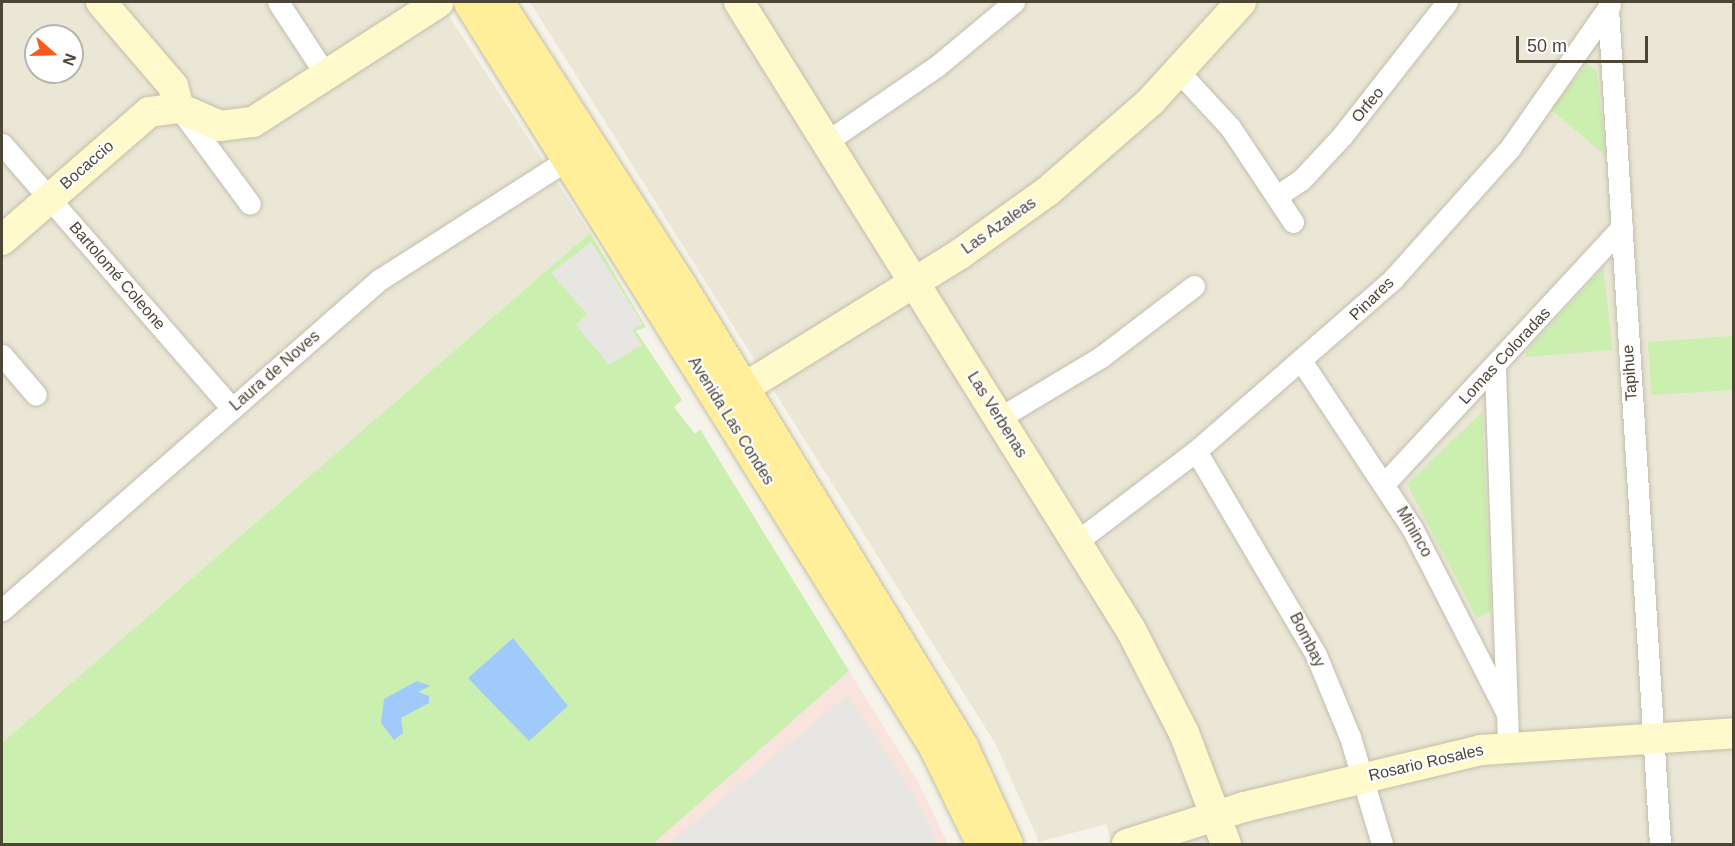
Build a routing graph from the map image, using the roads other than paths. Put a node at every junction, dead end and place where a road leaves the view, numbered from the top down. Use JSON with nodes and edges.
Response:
{"nodes":[{"id":1,"x":101,"y":2,"type":"edge"},
{"id":2,"x":278,"y":2,"type":"edge"},
{"id":3,"x":439,"y":2,"type":"edge"},
{"id":4,"x":470,"y":2,"type":"edge"},
{"id":5,"x":497,"y":2,"type":"edge"},
{"id":6,"x":1014,"y":2,"type":"edge"},
{"id":7,"x":1241,"y":2,"type":"edge"},
{"id":8,"x":1447,"y":2,"type":"edge"},
{"id":9,"x":743,"y":3,"type":"edge"},
{"id":10,"x":1610,"y":5,"type":"edge"},
{"id":11,"x":1179,"y":72,"type":"junction"},
{"id":12,"x":326,"y":75,"type":"junction"},
{"id":13,"x":179,"y":108,"type":"junction"},
{"id":14,"x":826,"y":142,"type":"junction"},
{"id":15,"x":2,"y":144,"type":"edge"},
{"id":16,"x":568,"y":159,"type":"junction"},
{"id":17,"x":1277,"y":196,"type":"junction"},
{"id":18,"x":49,"y":198,"type":"junction"},
{"id":19,"x":250,"y":204,"type":"dead end"},
{"id":20,"x":1293,"y":222,"type":"dead end"},
{"id":21,"x":1622,"y":227,"type":"junction"},
{"id":22,"x":2,"y":240,"type":"edge"},
{"id":23,"x":914,"y":282,"type":"junction"},
{"id":24,"x":1194,"y":286,"type":"dead end"},
{"id":25,"x":2,"y":355,"type":"edge"},
{"id":26,"x":1302,"y":362,"type":"junction"},
{"id":27,"x":1495,"y":369,"type":"junction"},
{"id":28,"x":36,"y":395,"type":"dead end"},
{"id":29,"x":730,"y":397,"type":"junction"},
{"id":30,"x":232,"y":409,"type":"junction"},
{"id":31,"x":999,"y":418,"type":"junction"},
{"id":32,"x":1196,"y":451,"type":"junction"},
{"id":33,"x":1385,"y":483,"type":"junction"},
{"id":34,"x":1076,"y":542,"type":"junction"},
{"id":35,"x":2,"y":610,"type":"edge"},
{"id":36,"x":1507,"y":714,"type":"junction"},
{"id":37,"x":1734,"y":733,"type":"edge"},
{"id":38,"x":1654,"y":738,"type":"junction"},
{"id":39,"x":1508,"y":746,"type":"junction"},
{"id":40,"x":1364,"y":778,"type":"junction"},
{"id":41,"x":1217,"y":815,"type":"junction"},
{"id":42,"x":983,"y":844,"type":"edge"},
{"id":43,"x":1006,"y":844,"type":"edge"},
{"id":44,"x":1127,"y":844,"type":"edge"},
{"id":45,"x":1226,"y":844,"type":"edge"},
{"id":46,"x":1382,"y":844,"type":"edge"},
{"id":47,"x":1660,"y":844,"type":"edge"}],
"edges":[{"from":1,"to":13,"type":"street"},
{"from":2,"to":12,"type":"street"},
{"from":3,"to":12,"type":"street"},
{"from":4,"to":16,"type":"main road","name":"Avenida Las Condes"},
{"from":5,"to":29,"type":"main road","name":"Avenida Las Condes"},
{"from":6,"to":14,"type":"street"},
{"from":7,"to":11,"type":"street","name":"Las Azaleas"},
{"from":8,"to":17,"type":"street","name":"Orfeo"},
{"from":9,"to":14,"type":"street","name":"Las Verbenas"},
{"from":10,"to":21,"type":"street","name":"Tapihue"},
{"from":10,"to":26,"type":"street","name":"Pinares"},
{"from":11,"to":17,"type":"street"},
{"from":11,"to":23,"type":"street","name":"Las Azaleas"},
{"from":12,"to":13,"type":"street"},
{"from":13,"to":18,"type":"street","name":"Bocaccio"},
{"from":13,"to":19,"type":"street"},
{"from":14,"to":23,"type":"street","name":"Las Verbenas"},
{"from":15,"to":18,"type":"street","name":"Bartolomé Coleone"},
{"from":16,"to":29,"type":"main road","name":"Avenida Las Condes"},
{"from":16,"to":30,"type":"street","name":"Laura de Noves"},
{"from":17,"to":20,"type":"street"},
{"from":18,"to":22,"type":"street","name":"Bocaccio"},
{"from":18,"to":30,"type":"street","name":"Bartolomé Coleone"},
{"from":21,"to":27,"type":"street","name":"Lomas Coloradas"},
{"from":21,"to":38,"type":"street","name":"Tapihue"},
{"from":23,"to":29,"type":"street","name":"Las Azaleas"},
{"from":23,"to":31,"type":"street","name":"Las Verbenas"},
{"from":24,"to":31,"type":"street"},
{"from":25,"to":28,"type":"street"},
{"from":26,"to":32,"type":"street","name":"Pinares"},
{"from":26,"to":33,"type":"street","name":"Mininco"},
{"from":27,"to":33,"type":"street","name":"Lomas Coloradas"},
{"from":27,"to":36,"type":"street","name":"Mininco"},
{"from":29,"to":42,"type":"main road","name":"Avenida Las Condes"},
{"from":29,"to":43,"type":"main road","name":"Avenida Las Condes"},
{"from":30,"to":35,"type":"street","name":"Laura de Noves"},
{"from":31,"to":34,"type":"street","name":"Las Verbenas"},
{"from":32,"to":34,"type":"street","name":"Pinares"},
{"from":32,"to":40,"type":"street","name":"Bombay"},
{"from":33,"to":36,"type":"street","name":"Mininco"},
{"from":34,"to":41,"type":"street","name":"Las Verbenas"},
{"from":36,"to":39,"type":"street","name":"Mininco"},
{"from":37,"to":38,"type":"street","name":"Rosario Rosales"},
{"from":38,"to":39,"type":"street","name":"Rosario Rosales"},
{"from":38,"to":47,"type":"street","name":"Tapihue"},
{"from":39,"to":40,"type":"street","name":"Rosario Rosales"},
{"from":40,"to":41,"type":"street","name":"Rosario Rosales"},
{"from":40,"to":46,"type":"street","name":"Bombay"},
{"from":41,"to":44,"type":"street","name":"Rosario Rosales"},
{"from":41,"to":45,"type":"street","name":"Las Verbenas"}]}
